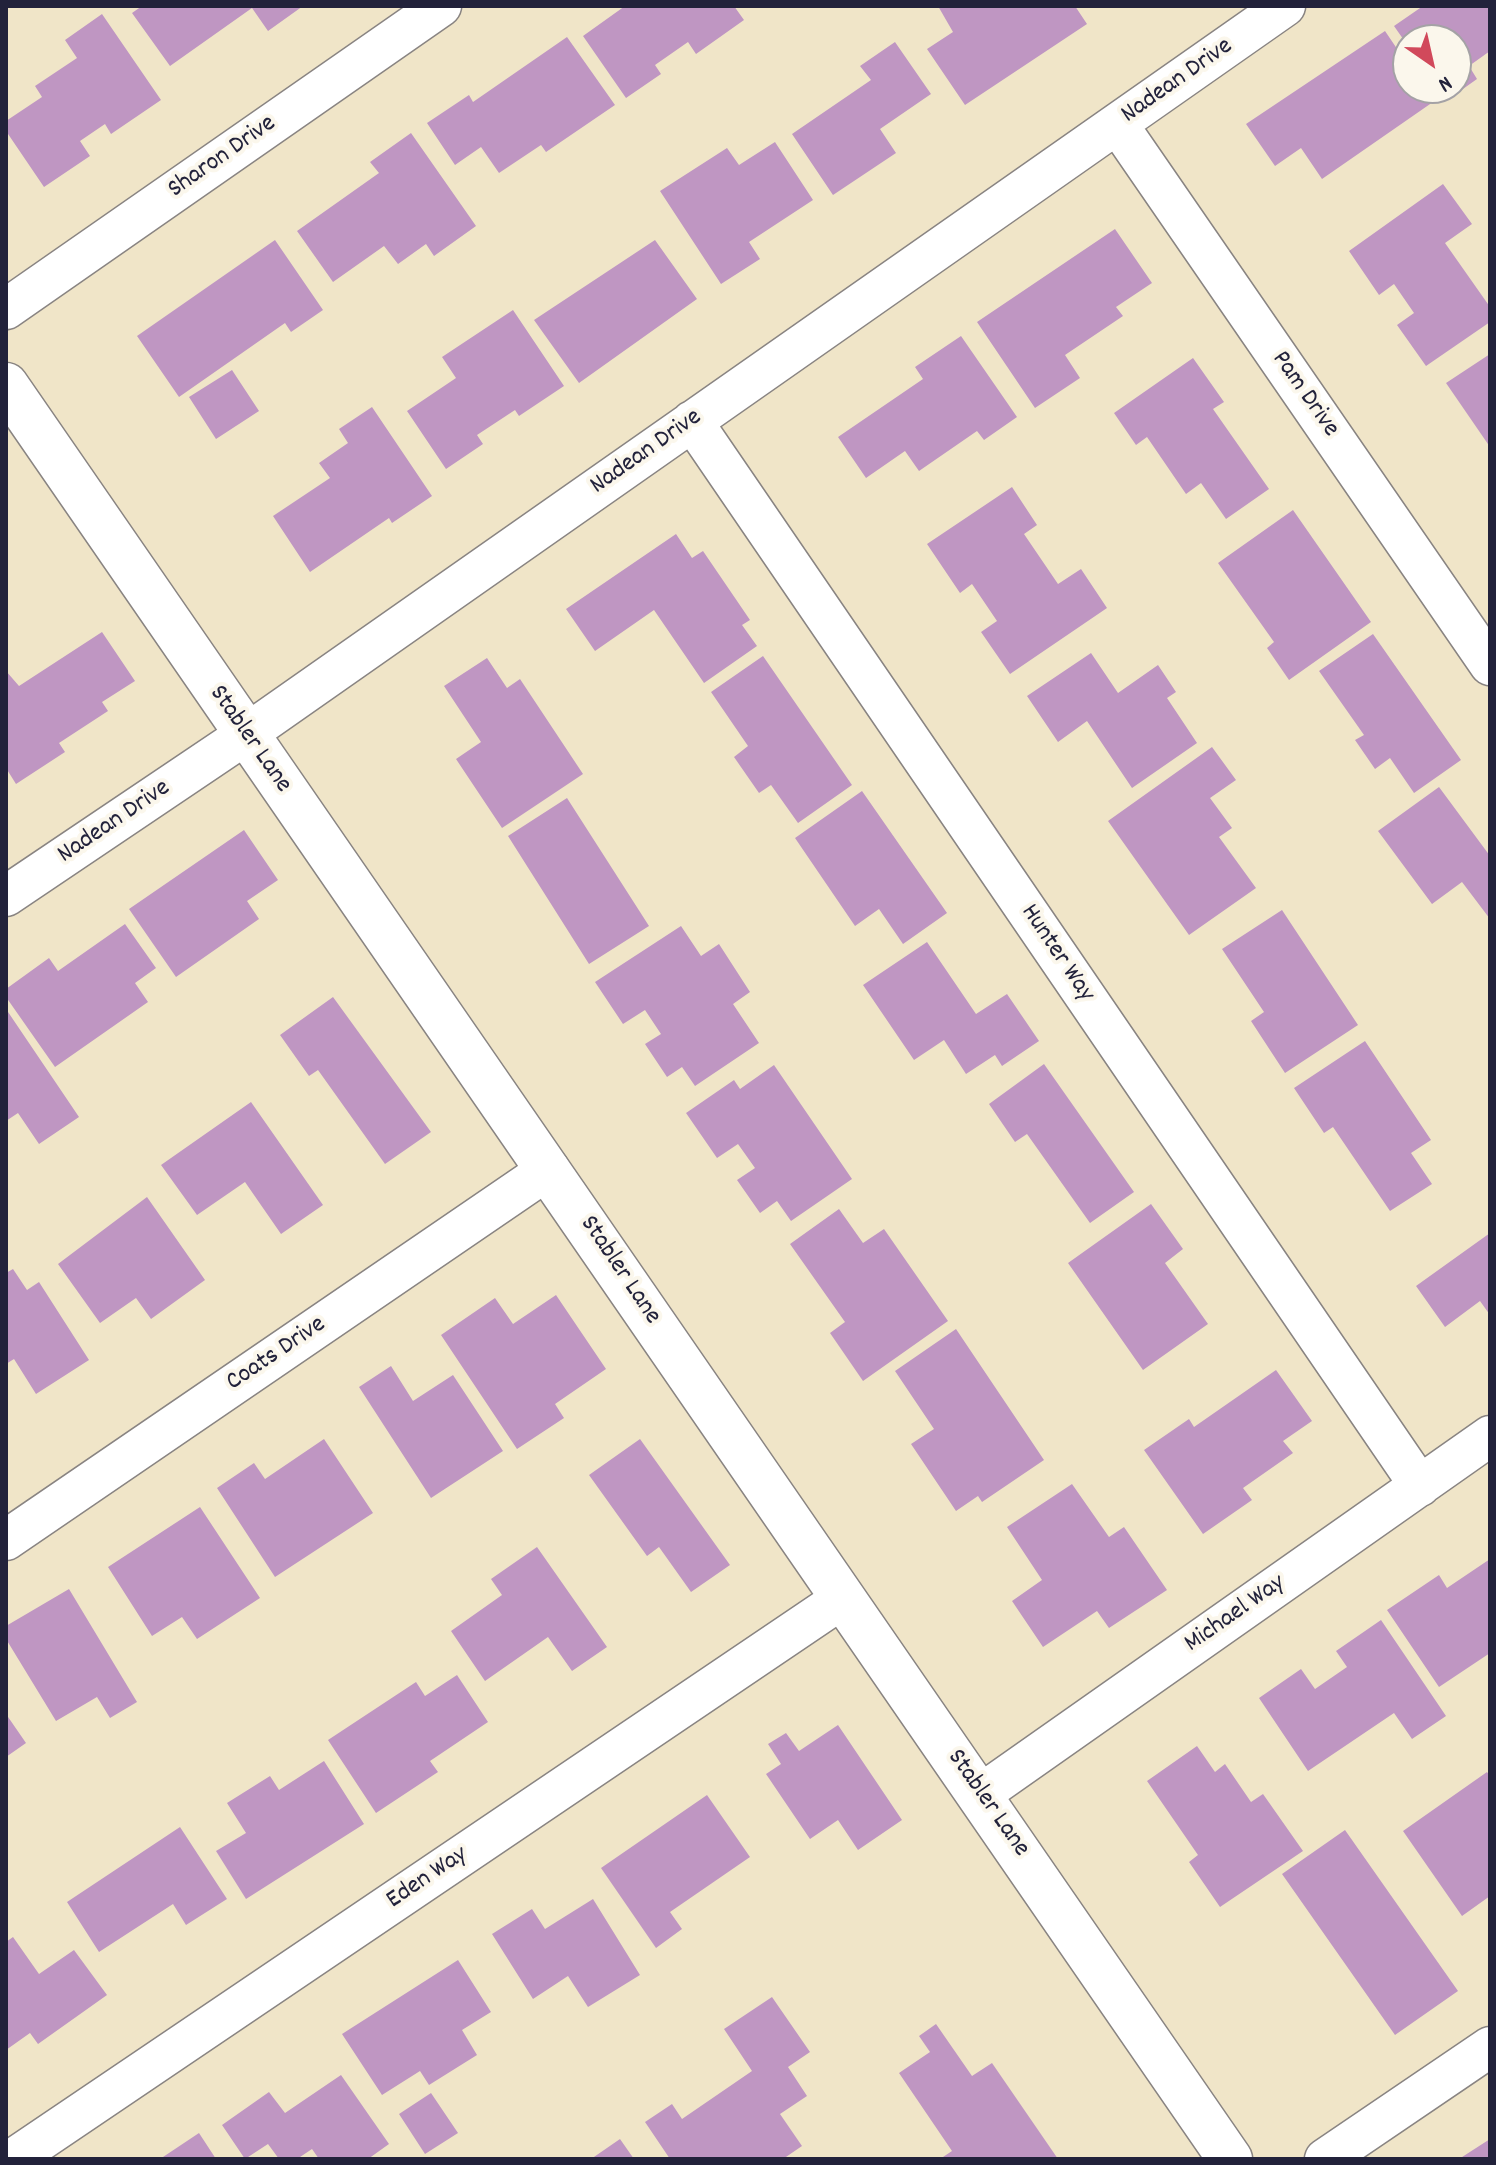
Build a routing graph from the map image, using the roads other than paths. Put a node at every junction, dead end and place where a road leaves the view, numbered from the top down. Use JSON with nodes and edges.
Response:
{"nodes":[{"id":1,"x":441,"y":6,"type":"edge"},
{"id":2,"x":1285,"y":6,"type":"edge"},
{"id":3,"x":1118,"y":125,"type":"junction"},
{"id":4,"x":6,"y":309,"type":"edge"},
{"id":5,"x":6,"y":385,"type":"edge"},
{"id":6,"x":692,"y":421,"type":"junction"},
{"id":7,"x":1490,"y":665,"type":"edge"},
{"id":8,"x":245,"y":735,"type":"junction"},
{"id":9,"x":6,"y":896,"type":"edge"},
{"id":10,"x":549,"y":1169,"type":"junction"},
{"id":11,"x":1490,"y":1436,"type":"edge"},
{"id":12,"x":1420,"y":1486,"type":"junction"},
{"id":13,"x":6,"y":1540,"type":"edge"},
{"id":14,"x":843,"y":1598,"type":"junction"},
{"id":15,"x":981,"y":1794,"type":"junction"},
{"id":16,"x":1490,"y":2047,"type":"edge"},
{"id":17,"x":13,"y":2159,"type":"edge"},
{"id":18,"x":1230,"y":2159,"type":"edge"},
{"id":19,"x":1325,"y":2159,"type":"edge"}],
"edges":[{"from":1,"to":4,"type":"street","name":"Sharon Drive"},
{"from":2,"to":3,"type":"street","name":"Nadean Drive"},
{"from":3,"to":6,"type":"street","name":"Nadean Drive"},
{"from":3,"to":7,"type":"street","name":"Pam Drive"},
{"from":5,"to":8,"type":"street","name":"Stabler Lane"},
{"from":6,"to":8,"type":"street","name":"Nadean Drive"},
{"from":6,"to":12,"type":"street","name":"Hunter Way"},
{"from":8,"to":9,"type":"street","name":"Nadean Drive"},
{"from":8,"to":10,"type":"street","name":"Stabler Lane"},
{"from":10,"to":13,"type":"street","name":"Coats Drive"},
{"from":10,"to":14,"type":"street","name":"Stabler Lane"},
{"from":11,"to":12,"type":"street","name":"Michael Way"},
{"from":12,"to":15,"type":"street","name":"Michael Way"},
{"from":14,"to":15,"type":"street","name":"Stabler Lane"},
{"from":14,"to":17,"type":"street","name":"Eden Way"},
{"from":15,"to":18,"type":"street","name":"Stabler Lane"},
{"from":16,"to":19,"type":"street"}]}
